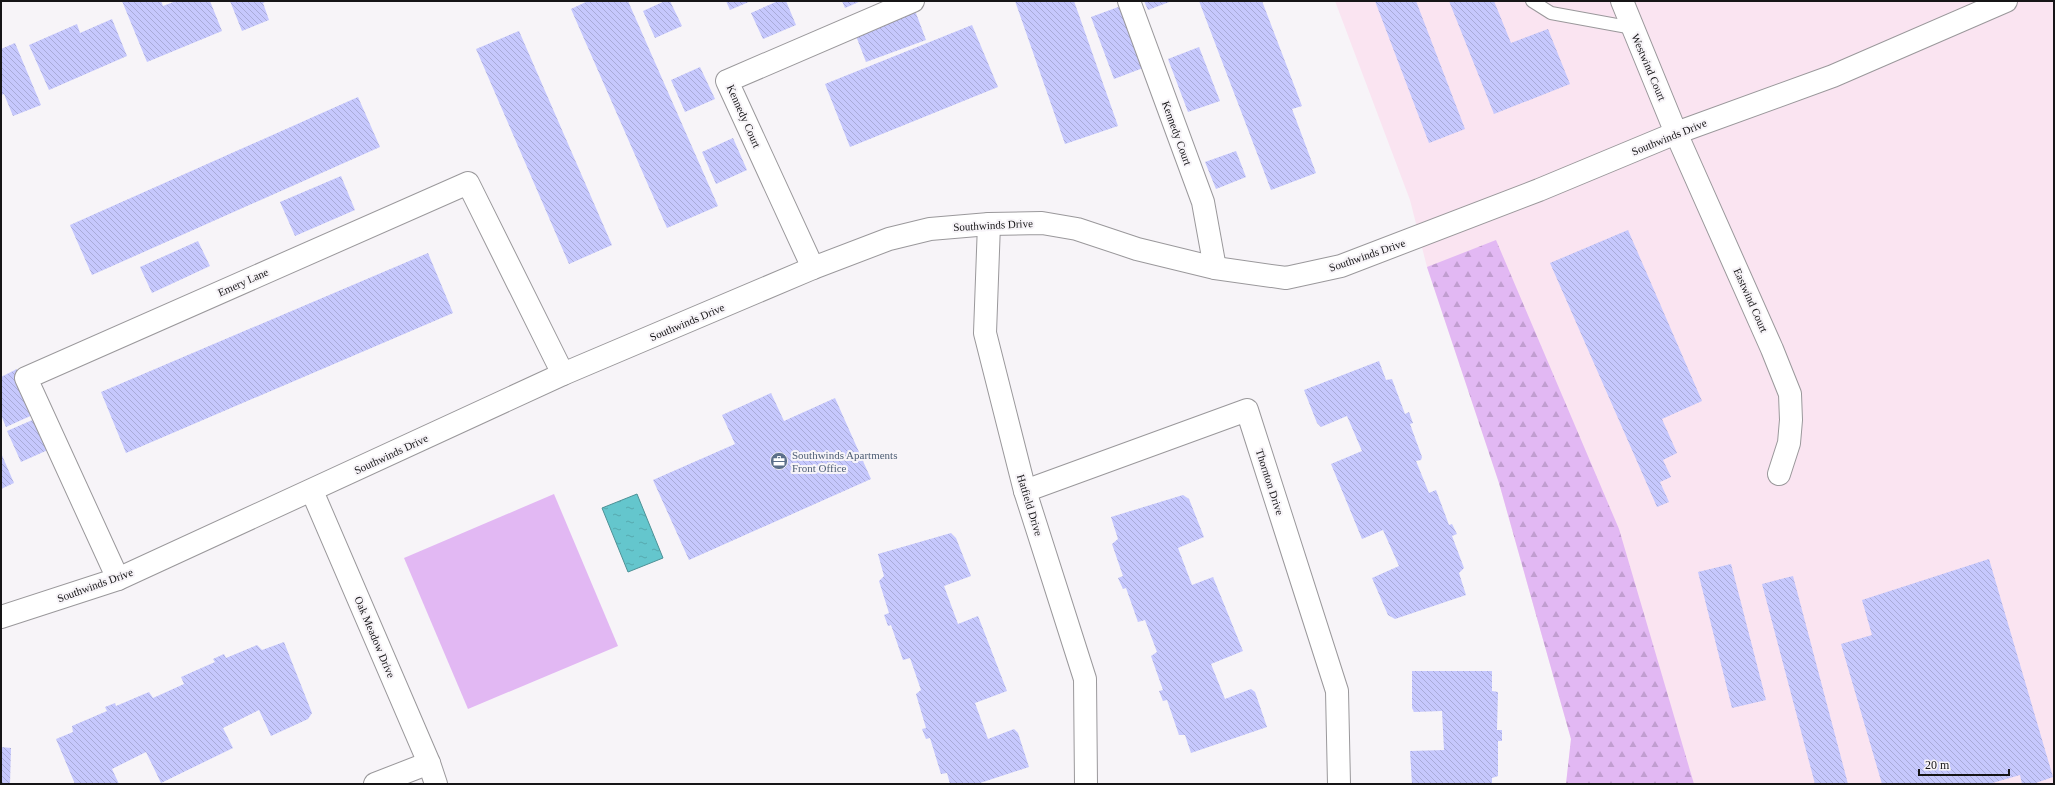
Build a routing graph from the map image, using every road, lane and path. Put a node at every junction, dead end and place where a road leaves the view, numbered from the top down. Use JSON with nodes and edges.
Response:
{"nodes":[{"id":1,"x":913,"y":1,"type":"edge"},
{"id":2,"x":1129,"y":1,"type":"edge"},
{"id":3,"x":1532,"y":1,"type":"edge"},
{"id":4,"x":1622,"y":1,"type":"edge"},
{"id":5,"x":2006,"y":1,"type":"edge"},
{"id":6,"x":1633,"y":28,"type":"junction"},
{"id":7,"x":1676,"y":133,"type":"junction"},
{"id":8,"x":989,"y":224,"type":"junction"},
{"id":9,"x":813,"y":268,"type":"junction"},
{"id":10,"x":1215,"y":268,"type":"junction"},
{"id":11,"x":563,"y":374,"type":"junction"},
{"id":12,"x":1779,"y":474,"type":"dead end"},
{"id":13,"x":312,"y":491,"type":"junction"},
{"id":14,"x":1025,"y":491,"type":"junction"},
{"id":15,"x":118,"y":579,"type":"junction"},
{"id":16,"x":1,"y":617,"type":"edge"},
{"id":17,"x":429,"y":763,"type":"junction"},
{"id":18,"x":375,"y":784,"type":"edge"},
{"id":19,"x":436,"y":784,"type":"edge"},
{"id":20,"x":1086,"y":784,"type":"edge"},
{"id":21,"x":1339,"y":784,"type":"edge"}],
"edges":[{"from":1,"to":9,"type":"street","name":"Kennedy Court"},
{"from":2,"to":10,"type":"street","name":"Kennedy Court"},
{"from":3,"to":6,"type":"lane"},
{"from":4,"to":6,"type":"street","name":"Westwind Court"},
{"from":5,"to":7,"type":"street","name":"Southwinds Drive"},
{"from":6,"to":7,"type":"street","name":"Westwind Court"},
{"from":7,"to":10,"type":"street","name":"Southwinds Drive"},
{"from":7,"to":12,"type":"street","name":"Eastwind Court"},
{"from":8,"to":9,"type":"street","name":"Southwinds Drive"},
{"from":8,"to":10,"type":"street","name":"Southwinds Drive"},
{"from":8,"to":14,"type":"street","name":"Hatfield Drive"},
{"from":9,"to":11,"type":"street","name":"Southwinds Drive"},
{"from":11,"to":13,"type":"street","name":"Southwinds Drive"},
{"from":11,"to":15,"type":"street","name":"Emery Lane"},
{"from":13,"to":15,"type":"street","name":"Southwinds Drive"},
{"from":13,"to":17,"type":"street","name":"Oak Meadow Drive"},
{"from":14,"to":20,"type":"street","name":"Hatfield Drive"},
{"from":14,"to":21,"type":"street","name":"Thornton Drive"},
{"from":15,"to":16,"type":"street","name":"Southwinds Drive"},
{"from":17,"to":18,"type":"street"},
{"from":17,"to":19,"type":"street","name":"Oak Meadow Drive"}]}
